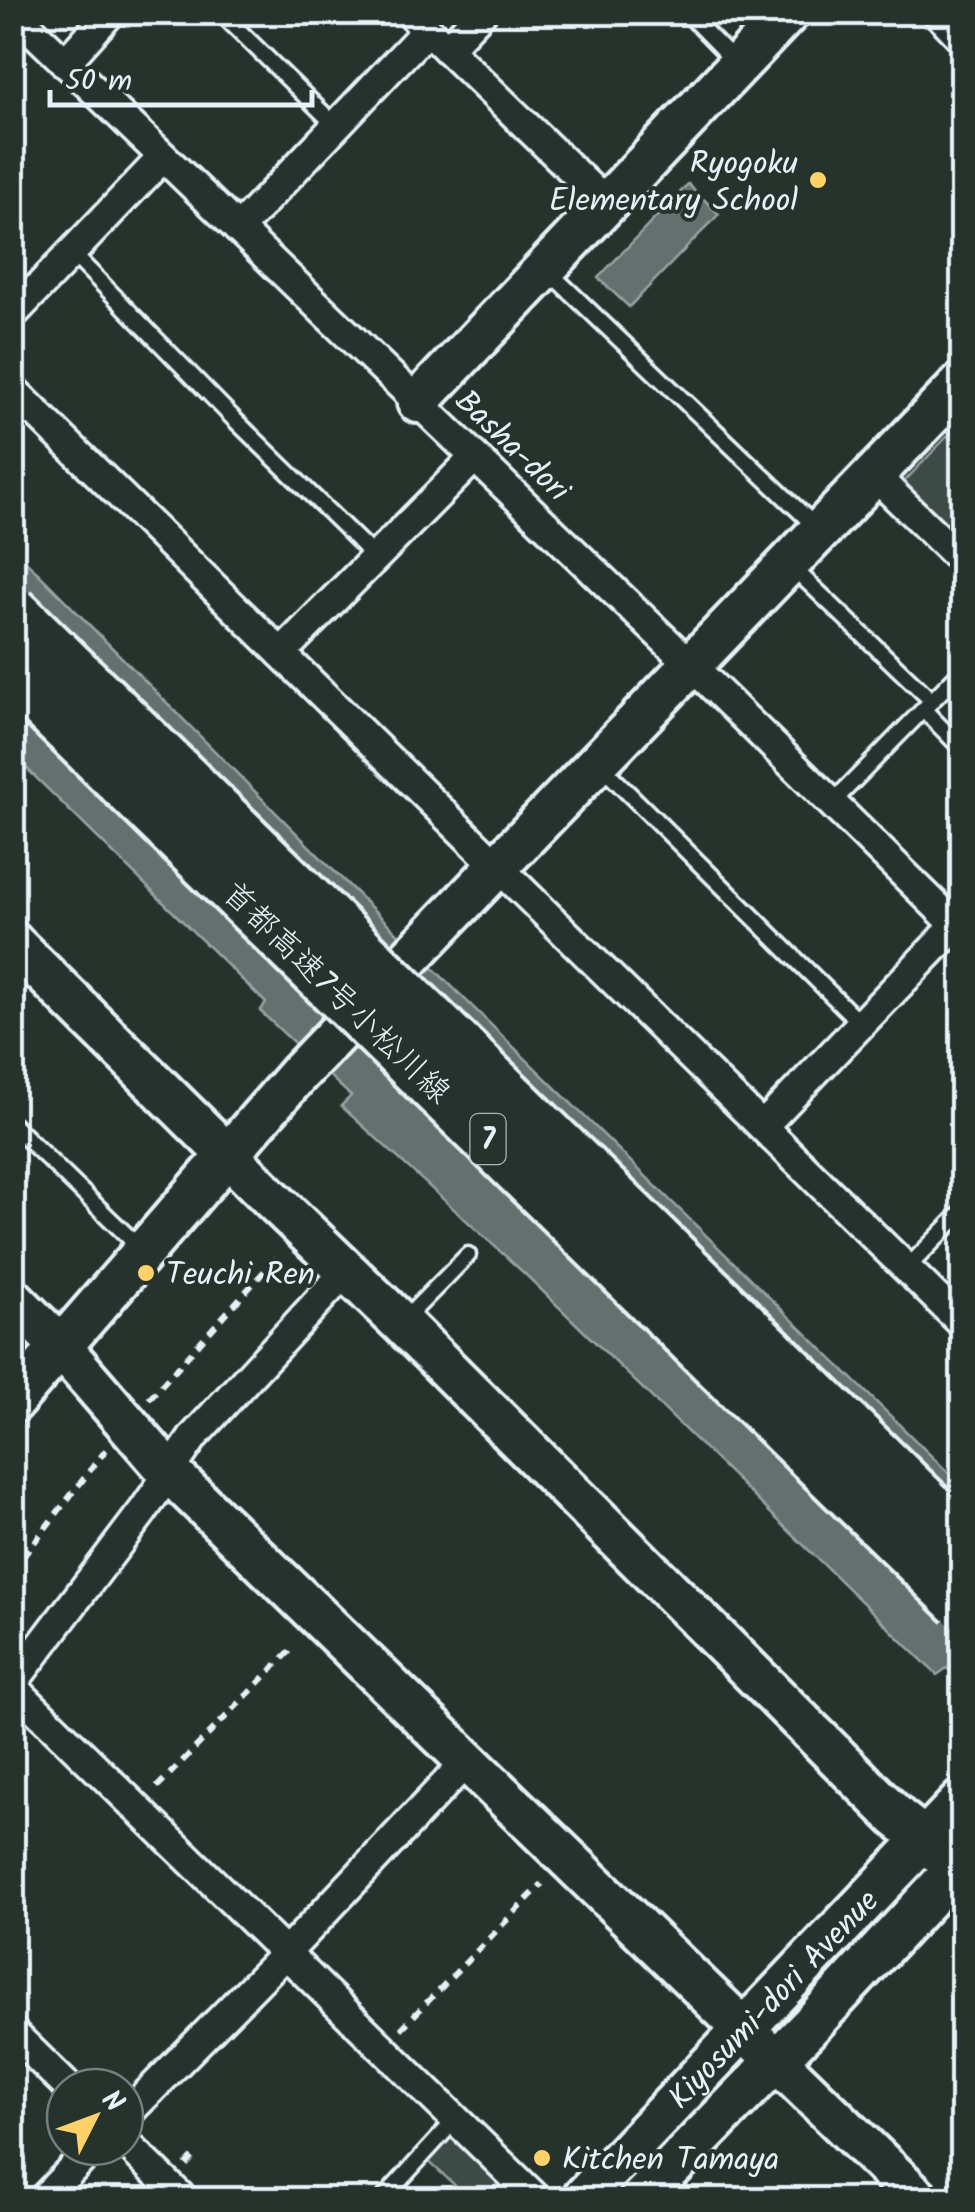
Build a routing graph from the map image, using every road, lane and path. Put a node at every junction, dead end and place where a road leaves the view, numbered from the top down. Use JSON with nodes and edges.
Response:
{"nodes":[{"id":1,"x":12,"y":12,"type":"edge"},
{"id":2,"x":111,"y":12,"type":"edge"},
{"id":3,"x":220,"y":12,"type":"edge"},
{"id":4,"x":482,"y":12,"type":"edge"},
{"id":5,"x":686,"y":12,"type":"edge"},
{"id":6,"x":790,"y":12,"type":"edge"},
{"id":7,"x":937,"y":12,"type":"edge"},
{"id":8,"x":427,"y":31,"type":"edge"},
{"id":9,"x":962,"y":38,"type":"edge"},
{"id":10,"x":64,"y":62,"type":"junction"},
{"id":11,"x":739,"y":66,"type":"junction"},
{"id":12,"x":336,"y":126,"type":"junction"},
{"id":13,"x":163,"y":157,"type":"junction"},
{"id":14,"x":607,"y":204,"type":"junction"},
{"id":15,"x":238,"y":229,"type":"junction"},
{"id":16,"x":72,"y":253,"type":"junction"},
{"id":17,"x":545,"y":268,"type":"junction"},
{"id":18,"x":12,"y":315,"type":"edge"},
{"id":19,"x":962,"y":382,"type":"edge"},
{"id":20,"x":12,"y":389,"type":"edge"},
{"id":21,"x":418,"y":402,"type":"junction"},
{"id":22,"x":475,"y":457,"type":"junction"},
{"id":23,"x":874,"y":475,"type":"junction"},
{"id":24,"x":820,"y":531,"type":"junction"},
{"id":25,"x":375,"y":557,"type":"junction"},
{"id":26,"x":962,"y":560,"type":"edge"},
{"id":27,"x":789,"y":564,"type":"junction"},
{"id":28,"x":12,"y":611,"type":"edge"},
{"id":29,"x":282,"y":653,"type":"junction"},
{"id":30,"x":692,"y":666,"type":"junction"},
{"id":31,"x":962,"y":670,"type":"edge"},
{"id":32,"x":12,"y":674,"type":"edge"},
{"id":33,"x":928,"y":705,"type":"junction"},
{"id":34,"x":962,"y":749,"type":"edge"},
{"id":35,"x":598,"y":763,"type":"junction"},
{"id":36,"x":832,"y":803,"type":"junction"},
{"id":37,"x":498,"y":866,"type":"junction"},
{"id":38,"x":961,"y":925,"type":"edge"},
{"id":39,"x":12,"y":942,"type":"edge"},
{"id":40,"x":861,"y":1024,"type":"junction"},
{"id":41,"x":12,"y":1124,"type":"edge"},
{"id":42,"x":762,"y":1126,"type":"junction"},
{"id":43,"x":228,"y":1154,"type":"junction"},
{"id":44,"x":962,"y":1212,"type":"edge"},
{"id":45,"x":144,"y":1252,"type":"junction"},
{"id":46,"x":468,"y":1254,"type":"dead end"},
{"id":47,"x":907,"y":1268,"type":"junction"},
{"id":48,"x":346,"y":1270,"type":"junction"},
{"id":49,"x":12,"y":1298,"type":"edge"},
{"id":50,"x":401,"y":1323,"type":"junction"},
{"id":51,"x":962,"y":1323,"type":"edge"},
{"id":52,"x":61,"y":1346,"type":"junction"},
{"id":53,"x":12,"y":1404,"type":"edge"},
{"id":54,"x":168,"y":1472,"type":"junction"},
{"id":55,"x":962,"y":1540,"type":"edge"},
{"id":56,"x":962,"y":1603,"type":"edge"},
{"id":57,"x":320,"y":1620,"type":"junction"},
{"id":58,"x":12,"y":1685,"type":"edge"},
{"id":59,"x":467,"y":1761,"type":"junction"},
{"id":60,"x":962,"y":1800,"type":"edge"},
{"id":61,"x":137,"y":1808,"type":"junction"},
{"id":62,"x":925,"y":1839,"type":"junction"},
{"id":63,"x":567,"y":1858,"type":"junction"},
{"id":64,"x":960,"y":1869,"type":"edge"},
{"id":65,"x":286,"y":1953,"type":"junction"},
{"id":66,"x":743,"y":2029,"type":"junction"},
{"id":67,"x":12,"y":2032,"type":"edge"},
{"id":68,"x":383,"y":2048,"type":"junction"},
{"id":69,"x":777,"y":2061,"type":"junction"},
{"id":70,"x":48,"y":2067,"type":"edge"},
{"id":71,"x":145,"y":2096,"type":"edge"},
{"id":72,"x":456,"y":2119,"type":"junction"},
{"id":73,"x":145,"y":2162,"type":"edge"},
{"id":74,"x":74,"y":2167,"type":"edge"},
{"id":75,"x":920,"y":2199,"type":"edge"},
{"id":76,"x":42,"y":2200,"type":"edge"},
{"id":77,"x":184,"y":2200,"type":"edge"},
{"id":78,"x":382,"y":2200,"type":"edge"},
{"id":79,"x":538,"y":2200,"type":"edge"},
{"id":80,"x":581,"y":2200,"type":"edge"},
{"id":81,"x":640,"y":2200,"type":"edge"}],
"edges":[{"from":1,"to":10,"type":"street","name":"Basha-dori"},
{"from":2,"to":10,"type":"street"},
{"from":3,"to":12,"type":"lane"},
{"from":4,"to":8,"type":"street"},
{"from":5,"to":11,"type":"lane"},
{"from":6,"to":11,"type":"street"},
{"from":7,"to":9,"type":"street"},
{"from":8,"to":12,"type":"street"},
{"from":8,"to":14,"type":"street"},
{"from":10,"to":13,"type":"street","name":"Basha-dori"},
{"from":11,"to":14,"type":"street"},
{"from":12,"to":15,"type":"street"},
{"from":13,"to":15,"type":"street","name":"Basha-dori"},
{"from":13,"to":16,"type":"street"},
{"from":14,"to":17,"type":"street"},
{"from":15,"to":21,"type":"street","name":"Basha-dori"},
{"from":16,"to":18,"type":"street"},
{"from":16,"to":25,"type":"lane"},
{"from":17,"to":21,"type":"street"},
{"from":17,"to":24,"type":"lane"},
{"from":19,"to":23,"type":"street"},
{"from":20,"to":29,"type":"street"},
{"from":21,"to":22,"type":"street","name":"Basha-dori"},
{"from":22,"to":25,"type":"street"},
{"from":22,"to":30,"type":"street","name":"Basha-dori"},
{"from":23,"to":24,"type":"street"},
{"from":23,"to":26,"type":"street"},
{"from":24,"to":27,"type":"street"},
{"from":25,"to":29,"type":"street"},
{"from":27,"to":30,"type":"street"},
{"from":27,"to":33,"type":"lane"},
{"from":28,"to":55,"type":"highway","name":"首都高速7号小松川線","number":"7","bridge":true},
{"from":29,"to":37,"type":"street"},
{"from":30,"to":35,"type":"street"},
{"from":30,"to":36,"type":"street","name":"Basha-dori"},
{"from":31,"to":33,"type":"lane"},
{"from":32,"to":56,"type":"highway","name":"首都高速7号小松川線","number":"7","bridge":true},
{"from":33,"to":34,"type":"lane"},
{"from":33,"to":36,"type":"lane"},
{"from":35,"to":37,"type":"street"},
{"from":35,"to":40,"type":"lane"},
{"from":36,"to":38,"type":"street","name":"Basha-dori"},
{"from":37,"to":42,"type":"street"},
{"from":37,"to":43,"type":"street"},
{"from":38,"to":40,"type":"street"},
{"from":39,"to":43,"type":"street"},
{"from":40,"to":42,"type":"street"},
{"from":41,"to":45,"type":"lane"},
{"from":42,"to":47,"type":"street"},
{"from":43,"to":45,"type":"street"},
{"from":43,"to":48,"type":"street"},
{"from":44,"to":47,"type":"lane"},
{"from":45,"to":52,"type":"street"},
{"from":46,"to":50,"type":"lane"},
{"from":47,"to":51,"type":"street"},
{"from":48,"to":50,"type":"street"},
{"from":48,"to":54,"type":"street"},
{"from":49,"to":52,"type":"street"},
{"from":50,"to":62,"type":"street"},
{"from":52,"to":53,"type":"street"},
{"from":52,"to":54,"type":"street"},
{"from":54,"to":57,"type":"street"},
{"from":54,"to":58,"type":"street"},
{"from":57,"to":59,"type":"street"},
{"from":57,"to":61,"type":"path"},
{"from":58,"to":61,"type":"street"},
{"from":59,"to":63,"type":"street"},
{"from":59,"to":65,"type":"street"},
{"from":60,"to":62,"type":"street","name":"Kiyosumi-dori Avenue"},
{"from":61,"to":65,"type":"street"},
{"from":62,"to":64,"type":"street"},
{"from":62,"to":66,"type":"street","name":"Kiyosumi-dori Avenue"},
{"from":63,"to":66,"type":"street"},
{"from":63,"to":68,"type":"path"},
{"from":64,"to":69,"type":"street","name":"Kiyosumi-dori Avenue"},
{"from":65,"to":68,"type":"street"},
{"from":65,"to":71,"type":"street"},
{"from":66,"to":69,"type":"street"},
{"from":66,"to":80,"type":"street","name":"Kiyosumi-dori Avenue"},
{"from":67,"to":70,"type":"street"},
{"from":68,"to":72,"type":"street"},
{"from":69,"to":75,"type":"street"},
{"from":69,"to":81,"type":"street","name":"Kiyosumi-dori Avenue"},
{"from":72,"to":78,"type":"lane"},
{"from":72,"to":79,"type":"street"},
{"from":73,"to":77,"type":"street"},
{"from":74,"to":76,"type":"street"}]}
